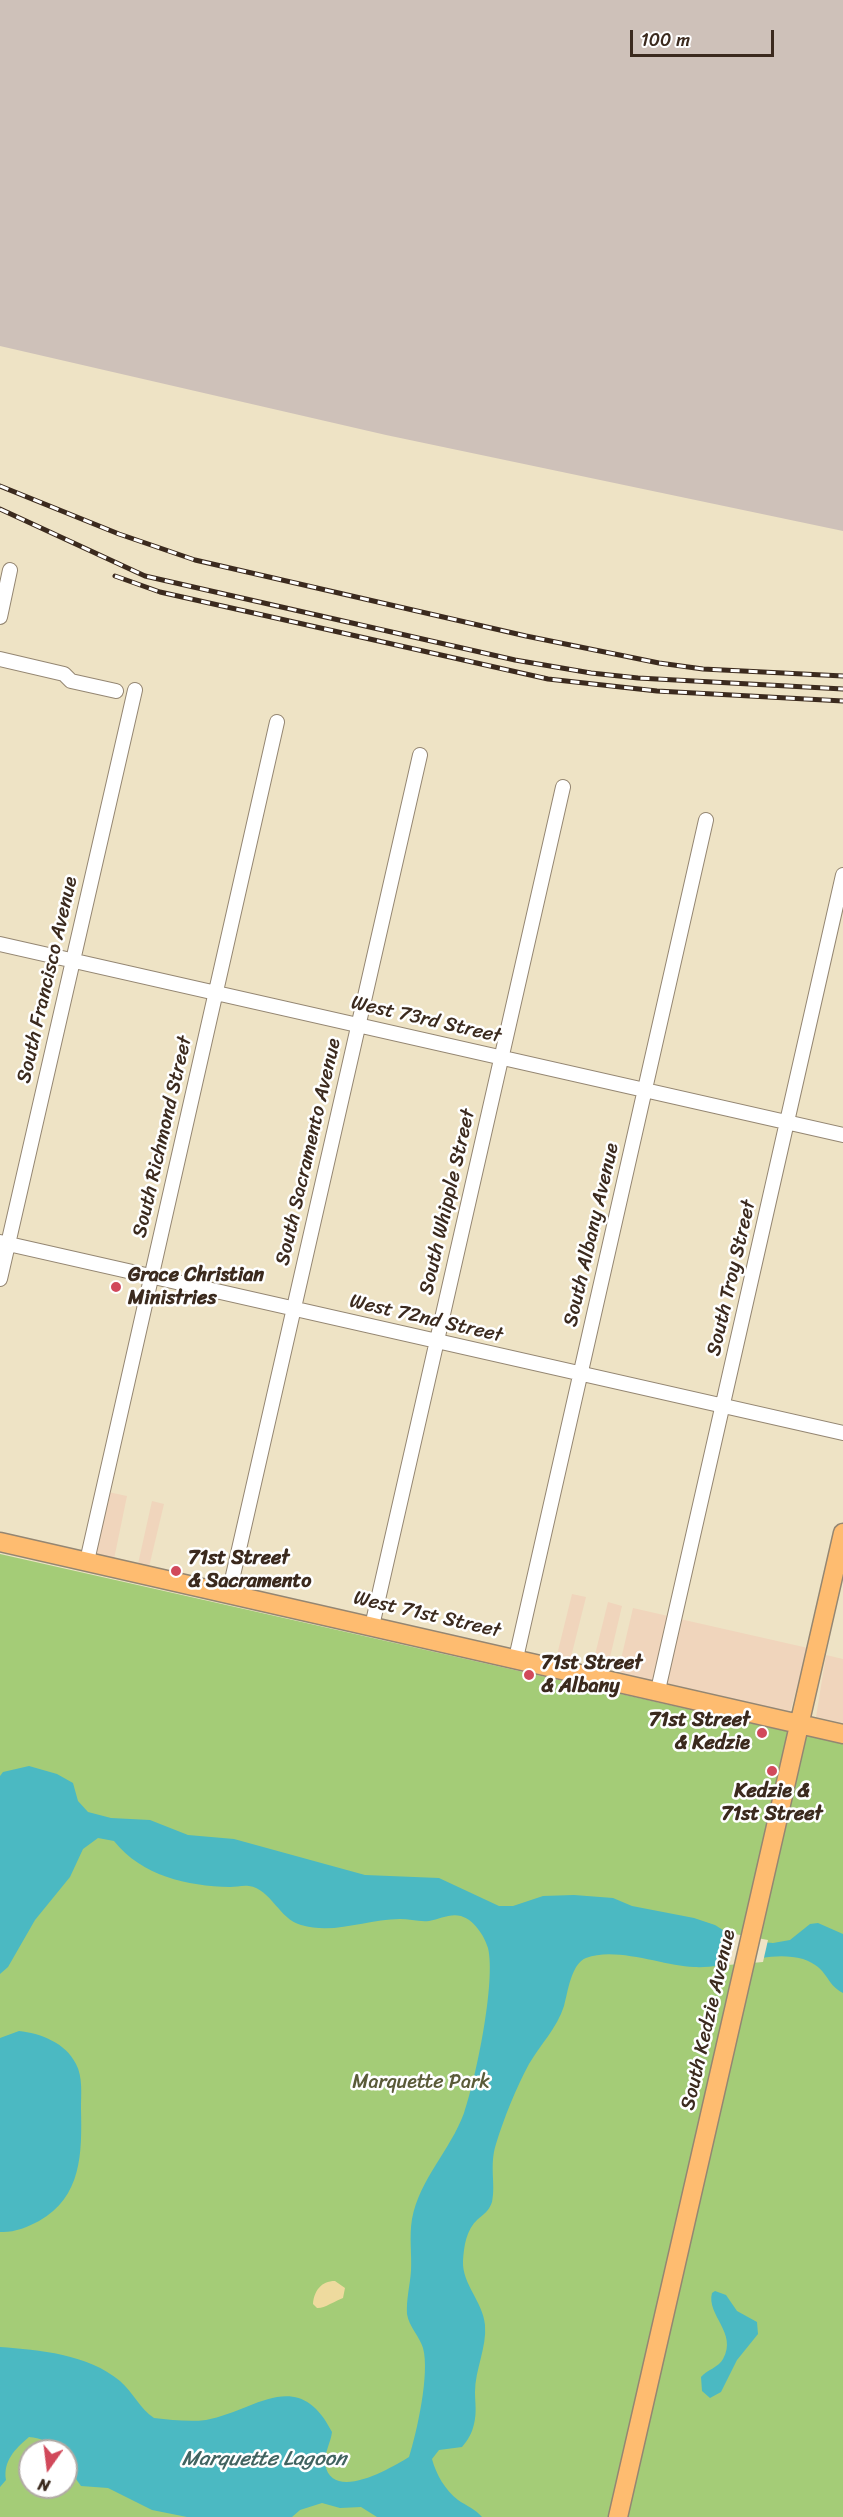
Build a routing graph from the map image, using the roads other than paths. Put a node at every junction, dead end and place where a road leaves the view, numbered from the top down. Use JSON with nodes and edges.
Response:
{"nodes":[{"id":1,"x":10,"y":570,"type":"dead end"},
{"id":2,"x":0,"y":616,"type":"edge"},
{"id":3,"x":0,"y":659,"type":"edge"},
{"id":4,"x":135,"y":690,"type":"dead end"},
{"id":5,"x":116,"y":691,"type":"dead end"},
{"id":6,"x":277,"y":722,"type":"dead end"},
{"id":7,"x":420,"y":755,"type":"dead end"},
{"id":8,"x":563,"y":787,"type":"dead end"},
{"id":9,"x":706,"y":820,"type":"dead end"},
{"id":10,"x":843,"y":875,"type":"edge"},
{"id":11,"x":0,"y":944,"type":"edge"},
{"id":12,"x":72,"y":960,"type":"junction"},
{"id":13,"x":215,"y":993,"type":"junction"},
{"id":14,"x":358,"y":1025,"type":"junction"},
{"id":15,"x":501,"y":1058,"type":"junction"},
{"id":16,"x":645,"y":1090,"type":"junction"},
{"id":17,"x":787,"y":1122,"type":"junction"},
{"id":18,"x":843,"y":1135,"type":"edge"},
{"id":19,"x":4,"y":1243,"type":"edge"},
{"id":20,"x":151,"y":1276,"type":"junction"},
{"id":21,"x":0,"y":1279,"type":"edge"},
{"id":22,"x":294,"y":1309,"type":"junction"},
{"id":23,"x":436,"y":1341,"type":"junction"},
{"id":24,"x":580,"y":1374,"type":"junction"},
{"id":25,"x":723,"y":1406,"type":"junction"},
{"id":26,"x":843,"y":1433,"type":"edge"},
{"id":27,"x":843,"y":1533,"type":"edge"},
{"id":28,"x":0,"y":1542,"type":"edge"},
{"id":29,"x":87,"y":1561,"type":"junction"},
{"id":30,"x":229,"y":1593,"type":"junction"},
{"id":31,"x":372,"y":1626,"type":"junction"},
{"id":32,"x":516,"y":1658,"type":"junction"},
{"id":33,"x":658,"y":1690,"type":"junction"},
{"id":34,"x":800,"y":1724,"type":"junction"},
{"id":35,"x":843,"y":1734,"type":"edge"},
{"id":36,"x":618,"y":2517,"type":"edge"}],
"edges":[{"from":1,"to":2,"type":"street"},
{"from":3,"to":5,"type":"street"},
{"from":4,"to":12,"type":"street","name":"South Francisco Avenue"},
{"from":6,"to":13,"type":"street","name":"South Richmond Street"},
{"from":7,"to":14,"type":"street","name":"South Sacramento Avenue"},
{"from":8,"to":15,"type":"street","name":"South Whipple Street"},
{"from":9,"to":16,"type":"street","name":"South Albany Avenue"},
{"from":10,"to":17,"type":"street","name":"South Troy Street"},
{"from":11,"to":12,"type":"street","name":"West 73rd Street"},
{"from":12,"to":13,"type":"street","name":"West 73rd Street"},
{"from":12,"to":19,"type":"street","name":"South Francisco Avenue"},
{"from":13,"to":14,"type":"street","name":"West 73rd Street"},
{"from":13,"to":20,"type":"street","name":"South Richmond Street"},
{"from":14,"to":15,"type":"street","name":"West 73rd Street"},
{"from":14,"to":22,"type":"street","name":"South Sacramento Avenue"},
{"from":15,"to":16,"type":"street","name":"West 73rd Street"},
{"from":15,"to":23,"type":"street","name":"South Whipple Street"},
{"from":16,"to":17,"type":"street","name":"West 73rd Street"},
{"from":16,"to":24,"type":"street","name":"South Albany Avenue"},
{"from":17,"to":18,"type":"street","name":"West 73rd Street"},
{"from":17,"to":25,"type":"street","name":"South Troy Street"},
{"from":19,"to":20,"type":"street","name":"West 72nd Street"},
{"from":19,"to":21,"type":"street","name":"South Francisco Avenue"},
{"from":20,"to":22,"type":"street","name":"West 72nd Street"},
{"from":20,"to":29,"type":"street","name":"South Richmond Street"},
{"from":22,"to":23,"type":"street","name":"West 72nd Street"},
{"from":22,"to":30,"type":"street","name":"South Sacramento Avenue"},
{"from":23,"to":24,"type":"street","name":"West 72nd Street"},
{"from":23,"to":31,"type":"street","name":"South Whipple Street"},
{"from":24,"to":25,"type":"street","name":"West 72nd Street"},
{"from":24,"to":32,"type":"street","name":"South Albany Avenue"},
{"from":25,"to":26,"type":"street","name":"West 72nd Street"},
{"from":25,"to":33,"type":"street","name":"South Troy Street"},
{"from":27,"to":34,"type":"main road","name":"South Kedzie Avenue"},
{"from":28,"to":29,"type":"main road","name":"West 71st Street"},
{"from":29,"to":30,"type":"main road","name":"West 71st Street"},
{"from":30,"to":31,"type":"main road","name":"West 71st Street"},
{"from":31,"to":32,"type":"main road","name":"West 71st Street"},
{"from":32,"to":33,"type":"main road","name":"West 71st Street"},
{"from":33,"to":34,"type":"main road","name":"West 71st Street"},
{"from":34,"to":35,"type":"main road","name":"West 71st Street"},
{"from":34,"to":36,"type":"main road","name":"South Kedzie Avenue"}]}
